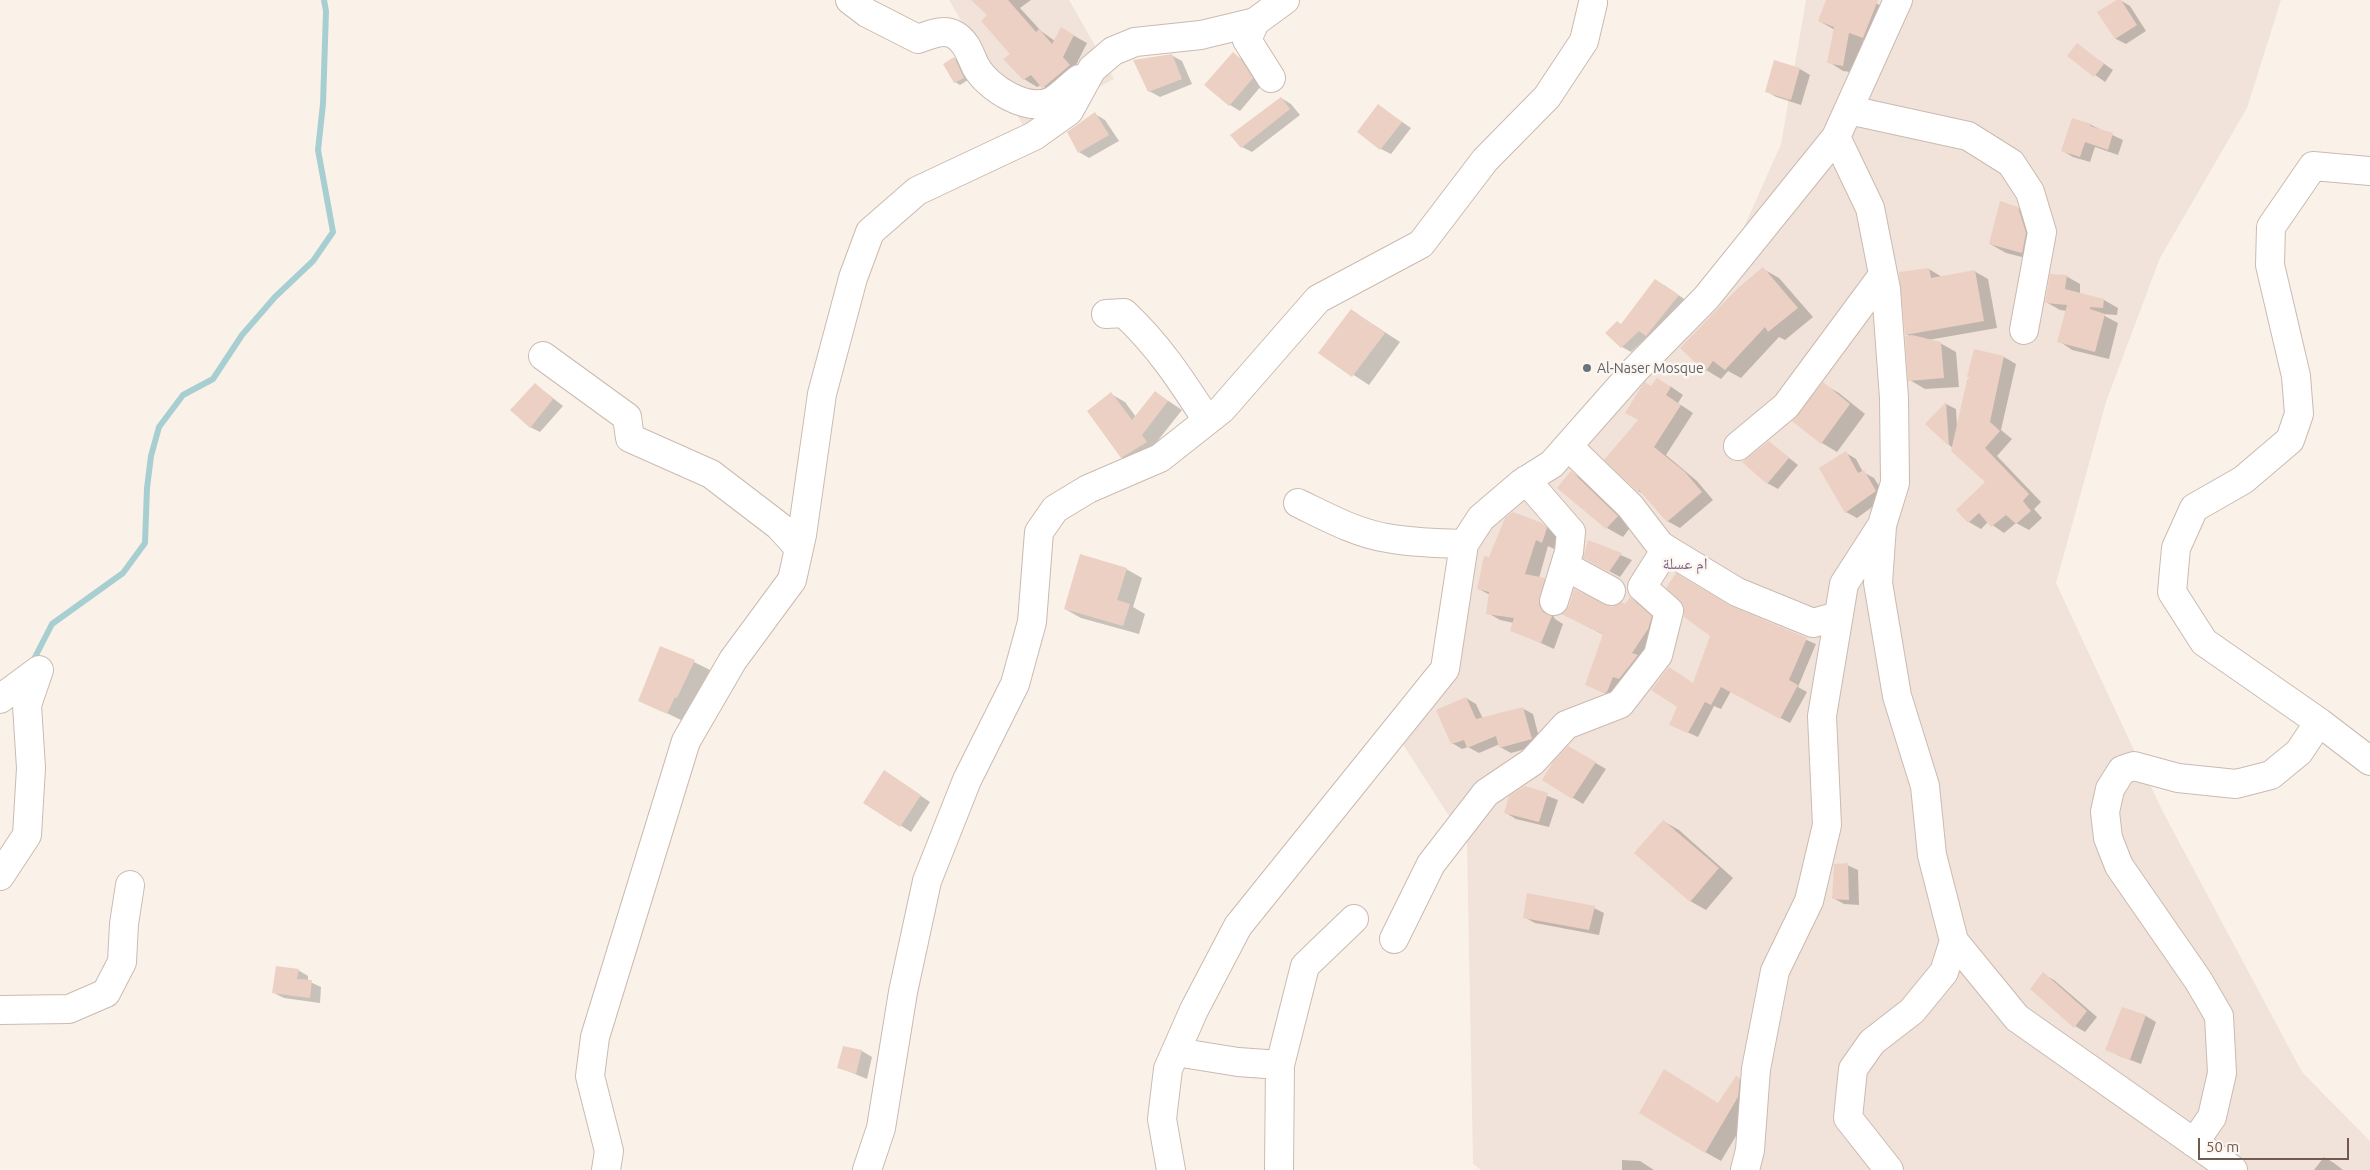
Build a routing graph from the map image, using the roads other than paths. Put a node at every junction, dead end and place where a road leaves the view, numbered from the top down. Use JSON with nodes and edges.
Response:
{"nodes":[{"id":1,"x":850,"y":0,"type":"edge"},
{"id":2,"x":1285,"y":0,"type":"edge"},
{"id":3,"x":1898,"y":0,"type":"edge"},
{"id":4,"x":1593,"y":3,"type":"dead end"},
{"id":5,"x":1255,"y":22,"type":"junction"},
{"id":6,"x":1092,"y":69,"type":"junction"},
{"id":7,"x":1271,"y":78,"type":"dead end"},
{"id":8,"x":1849,"y":110,"type":"junction"},
{"id":9,"x":1836,"y":137,"type":"junction"},
{"id":10,"x":2370,"y":171,"type":"edge"},
{"id":11,"x":1883,"y":275,"type":"junction"},
{"id":12,"x":1106,"y":314,"type":"dead end"},
{"id":13,"x":2024,"y":330,"type":"dead end"},
{"id":14,"x":543,"y":356,"type":"dead end"},
{"id":15,"x":1207,"y":420,"type":"junction"},
{"id":16,"x":1569,"y":446,"type":"junction"},
{"id":17,"x":1738,"y":446,"type":"dead end"},
{"id":18,"x":1526,"y":480,"type":"junction"},
{"id":19,"x":1298,"y":503,"type":"dead end"},
{"id":20,"x":1882,"y":524,"type":"junction"},
{"id":21,"x":1464,"y":544,"type":"junction"},
{"id":22,"x":799,"y":548,"type":"junction"},
{"id":23,"x":1666,"y":549,"type":"junction"},
{"id":24,"x":1565,"y":566,"type":"junction"},
{"id":25,"x":1610,"y":591,"type":"dead end"},
{"id":26,"x":1554,"y":601,"type":"dead end"},
{"id":27,"x":1838,"y":616,"type":"junction"},
{"id":28,"x":0,"y":699,"type":"edge"},
{"id":29,"x":2319,"y":722,"type":"junction"},
{"id":30,"x":2370,"y":761,"type":"edge"},
{"id":31,"x":0,"y":876,"type":"edge"},
{"id":32,"x":130,"y":885,"type":"dead end"},
{"id":33,"x":1354,"y":919,"type":"dead end"},
{"id":34,"x":1394,"y":939,"type":"dead end"},
{"id":35,"x":1954,"y":941,"type":"junction"},
{"id":36,"x":0,"y":1010,"type":"edge"},
{"id":37,"x":1176,"y":1052,"type":"junction"},
{"id":38,"x":1280,"y":1065,"type":"junction"},
{"id":39,"x":2194,"y":1143,"type":"junction"},
{"id":40,"x":606,"y":1170,"type":"edge"},
{"id":41,"x":867,"y":1170,"type":"edge"},
{"id":42,"x":1171,"y":1170,"type":"edge"},
{"id":43,"x":1279,"y":1170,"type":"edge"},
{"id":44,"x":1745,"y":1170,"type":"edge"},
{"id":45,"x":1889,"y":1170,"type":"edge"},
{"id":46,"x":2233,"y":1170,"type":"edge"}],
"edges":[{"from":1,"to":6,"type":"street"},
{"from":2,"to":5,"type":"street"},
{"from":3,"to":8,"type":"street"},
{"from":4,"to":15,"type":"street"},
{"from":5,"to":6,"type":"street"},
{"from":5,"to":7,"type":"street"},
{"from":6,"to":22,"type":"street"},
{"from":8,"to":9,"type":"street"},
{"from":8,"to":13,"type":"street"},
{"from":9,"to":11,"type":"street"},
{"from":9,"to":16,"type":"street"},
{"from":10,"to":29,"type":"street"},
{"from":11,"to":17,"type":"street"},
{"from":11,"to":20,"type":"street"},
{"from":12,"to":15,"type":"street"},
{"from":14,"to":22,"type":"street"},
{"from":15,"to":41,"type":"street"},
{"from":16,"to":18,"type":"street"},
{"from":16,"to":23,"type":"street"},
{"from":18,"to":21,"type":"street"},
{"from":18,"to":24,"type":"street"},
{"from":19,"to":21,"type":"street"},
{"from":20,"to":27,"type":"street"},
{"from":20,"to":35,"type":"street"},
{"from":21,"to":37,"type":"street"},
{"from":22,"to":40,"type":"street"},
{"from":23,"to":27,"type":"street"},
{"from":23,"to":34,"type":"street"},
{"from":24,"to":25,"type":"street"},
{"from":24,"to":26,"type":"street"},
{"from":27,"to":44,"type":"street"},
{"from":28,"to":31,"type":"street"},
{"from":29,"to":30,"type":"street"},
{"from":29,"to":39,"type":"street"},
{"from":32,"to":36,"type":"street"},
{"from":33,"to":38,"type":"street"},
{"from":35,"to":39,"type":"street"},
{"from":35,"to":45,"type":"street"},
{"from":37,"to":38,"type":"street"},
{"from":37,"to":42,"type":"street"},
{"from":38,"to":43,"type":"street"},
{"from":39,"to":46,"type":"street"}]}
